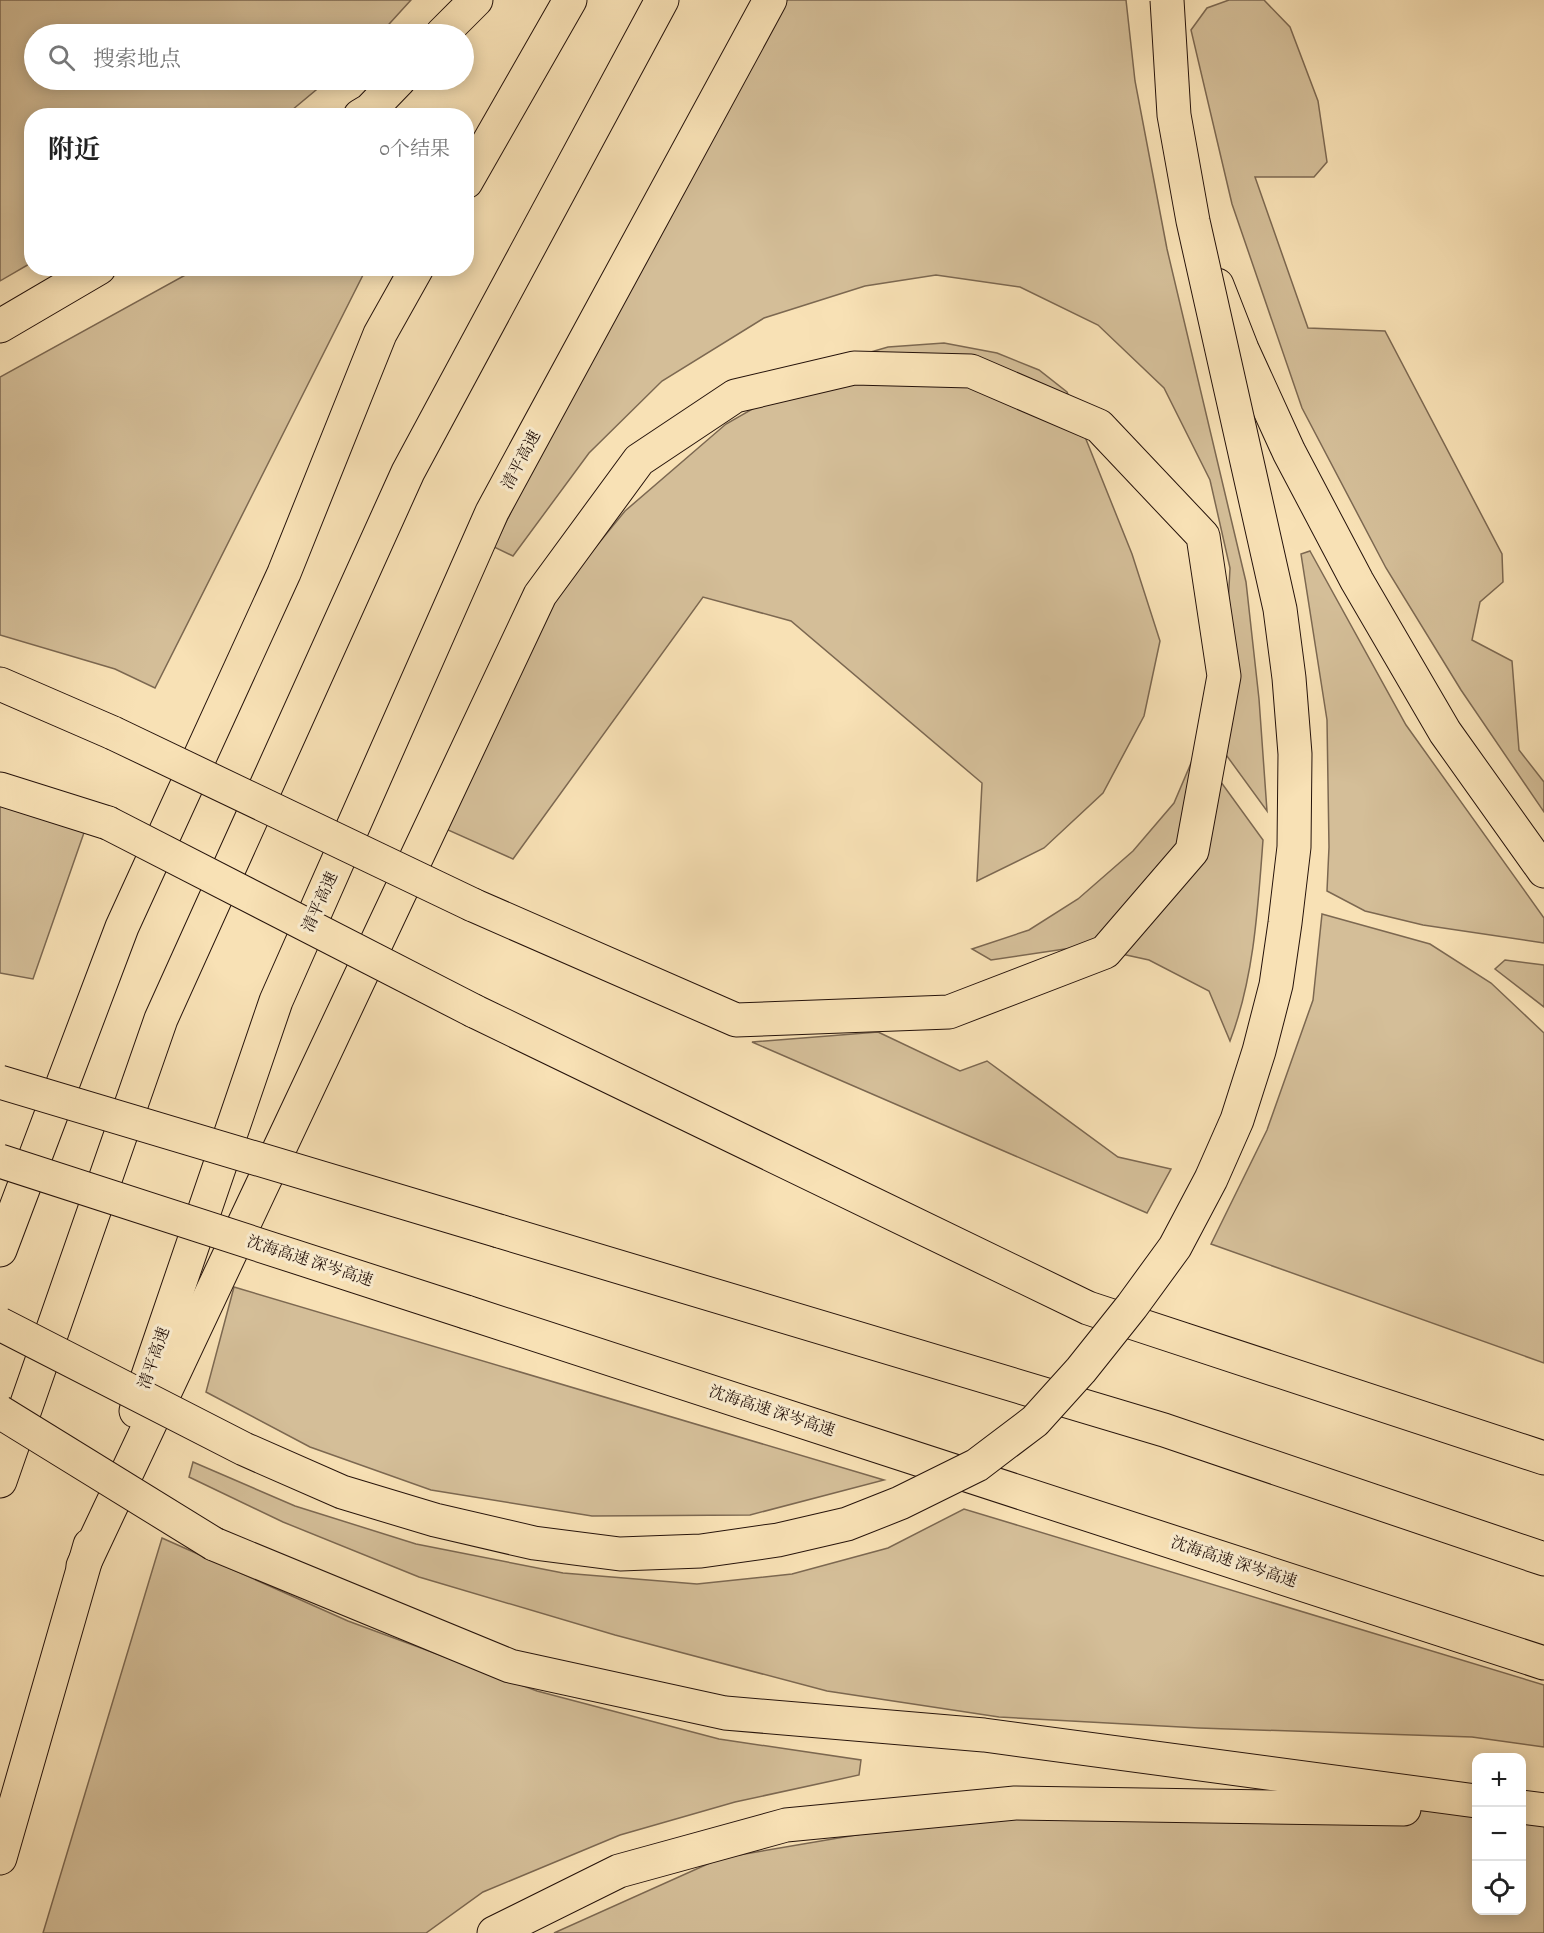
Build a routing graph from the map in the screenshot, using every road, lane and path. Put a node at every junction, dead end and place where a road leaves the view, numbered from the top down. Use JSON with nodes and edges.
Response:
{"nodes":[{"id":1,"x":476,"y":0,"type":"edge"},
{"id":2,"x":570,"y":0,"type":"edge"},
{"id":3,"x":662,"y":0,"type":"edge"},
{"id":4,"x":770,"y":0,"type":"edge"},
{"id":5,"x":1167,"y":0,"type":"edge"},
{"id":6,"x":452,"y":24,"type":"edge"},
{"id":7,"x":389,"y":90,"type":"edge"},
{"id":8,"x":372,"y":108,"type":"edge"},
{"id":9,"x":474,"y":168,"type":"edge"},
{"id":10,"x":1193,"y":221,"type":"junction"},
{"id":11,"x":85,"y":276,"type":"edge"},
{"id":12,"x":413,"y":276,"type":"edge"},
{"id":13,"x":0,"y":326,"type":"edge"},
{"id":14,"x":0,"y":684,"type":"edge"},
{"id":15,"x":0,"y":789,"type":"edge"},
{"id":16,"x":1544,"y":871,"type":"edge"},
{"id":17,"x":0,"y":1082,"type":"edge"},
{"id":18,"x":0,"y":1161,"type":"edge"},
{"id":19,"x":0,"y":1250,"type":"edge"},
{"id":20,"x":0,"y":1324,"type":"edge"},
{"id":21,"x":0,"y":1412,"type":"edge"},
{"id":22,"x":1544,"y":1458,"type":"edge"},
{"id":23,"x":0,"y":1482,"type":"edge"},
{"id":24,"x":1544,"y":1559,"type":"edge"},
{"id":25,"x":83,"y":1566,"type":"junction"},
{"id":26,"x":1544,"y":1663,"type":"edge"},
{"id":27,"x":1472,"y":1800,"type":"edge"},
{"id":28,"x":1526,"y":1809,"type":"edge"},
{"id":29,"x":1472,"y":1810,"type":"edge"},
{"id":30,"x":1544,"y":1810,"type":"edge"},
{"id":31,"x":0,"y":1858,"type":"edge"},
{"id":32,"x":495,"y":1933,"type":"edge"}],
"edges":[{"from":1,"to":6,"type":"highway"},
{"from":2,"to":9,"type":"highway"},
{"from":3,"to":23,"type":"highway"},
{"from":4,"to":25,"type":"highway","name":"清平高速"},
{"from":5,"to":10,"type":"highway","bridge":true},
{"from":7,"to":8,"type":"highway"},
{"from":10,"to":16,"type":"highway","bridge":true},
{"from":10,"to":20,"type":"highway","bridge":true},
{"from":11,"to":13,"type":"highway"},
{"from":12,"to":19,"type":"highway"},
{"from":14,"to":25,"type":"highway","bridge":true},
{"from":15,"to":22,"type":"highway","bridge":true},
{"from":17,"to":24,"type":"highway","bridge":true},
{"from":18,"to":26,"type":"highway","name":"沈海高速 深岑高速","bridge":true},
{"from":21,"to":27,"type":"highway","bridge":true},
{"from":25,"to":31,"type":"highway","name":"清平高速"},
{"from":28,"to":30,"type":"highway"},
{"from":29,"to":32,"type":"highway"}]}
